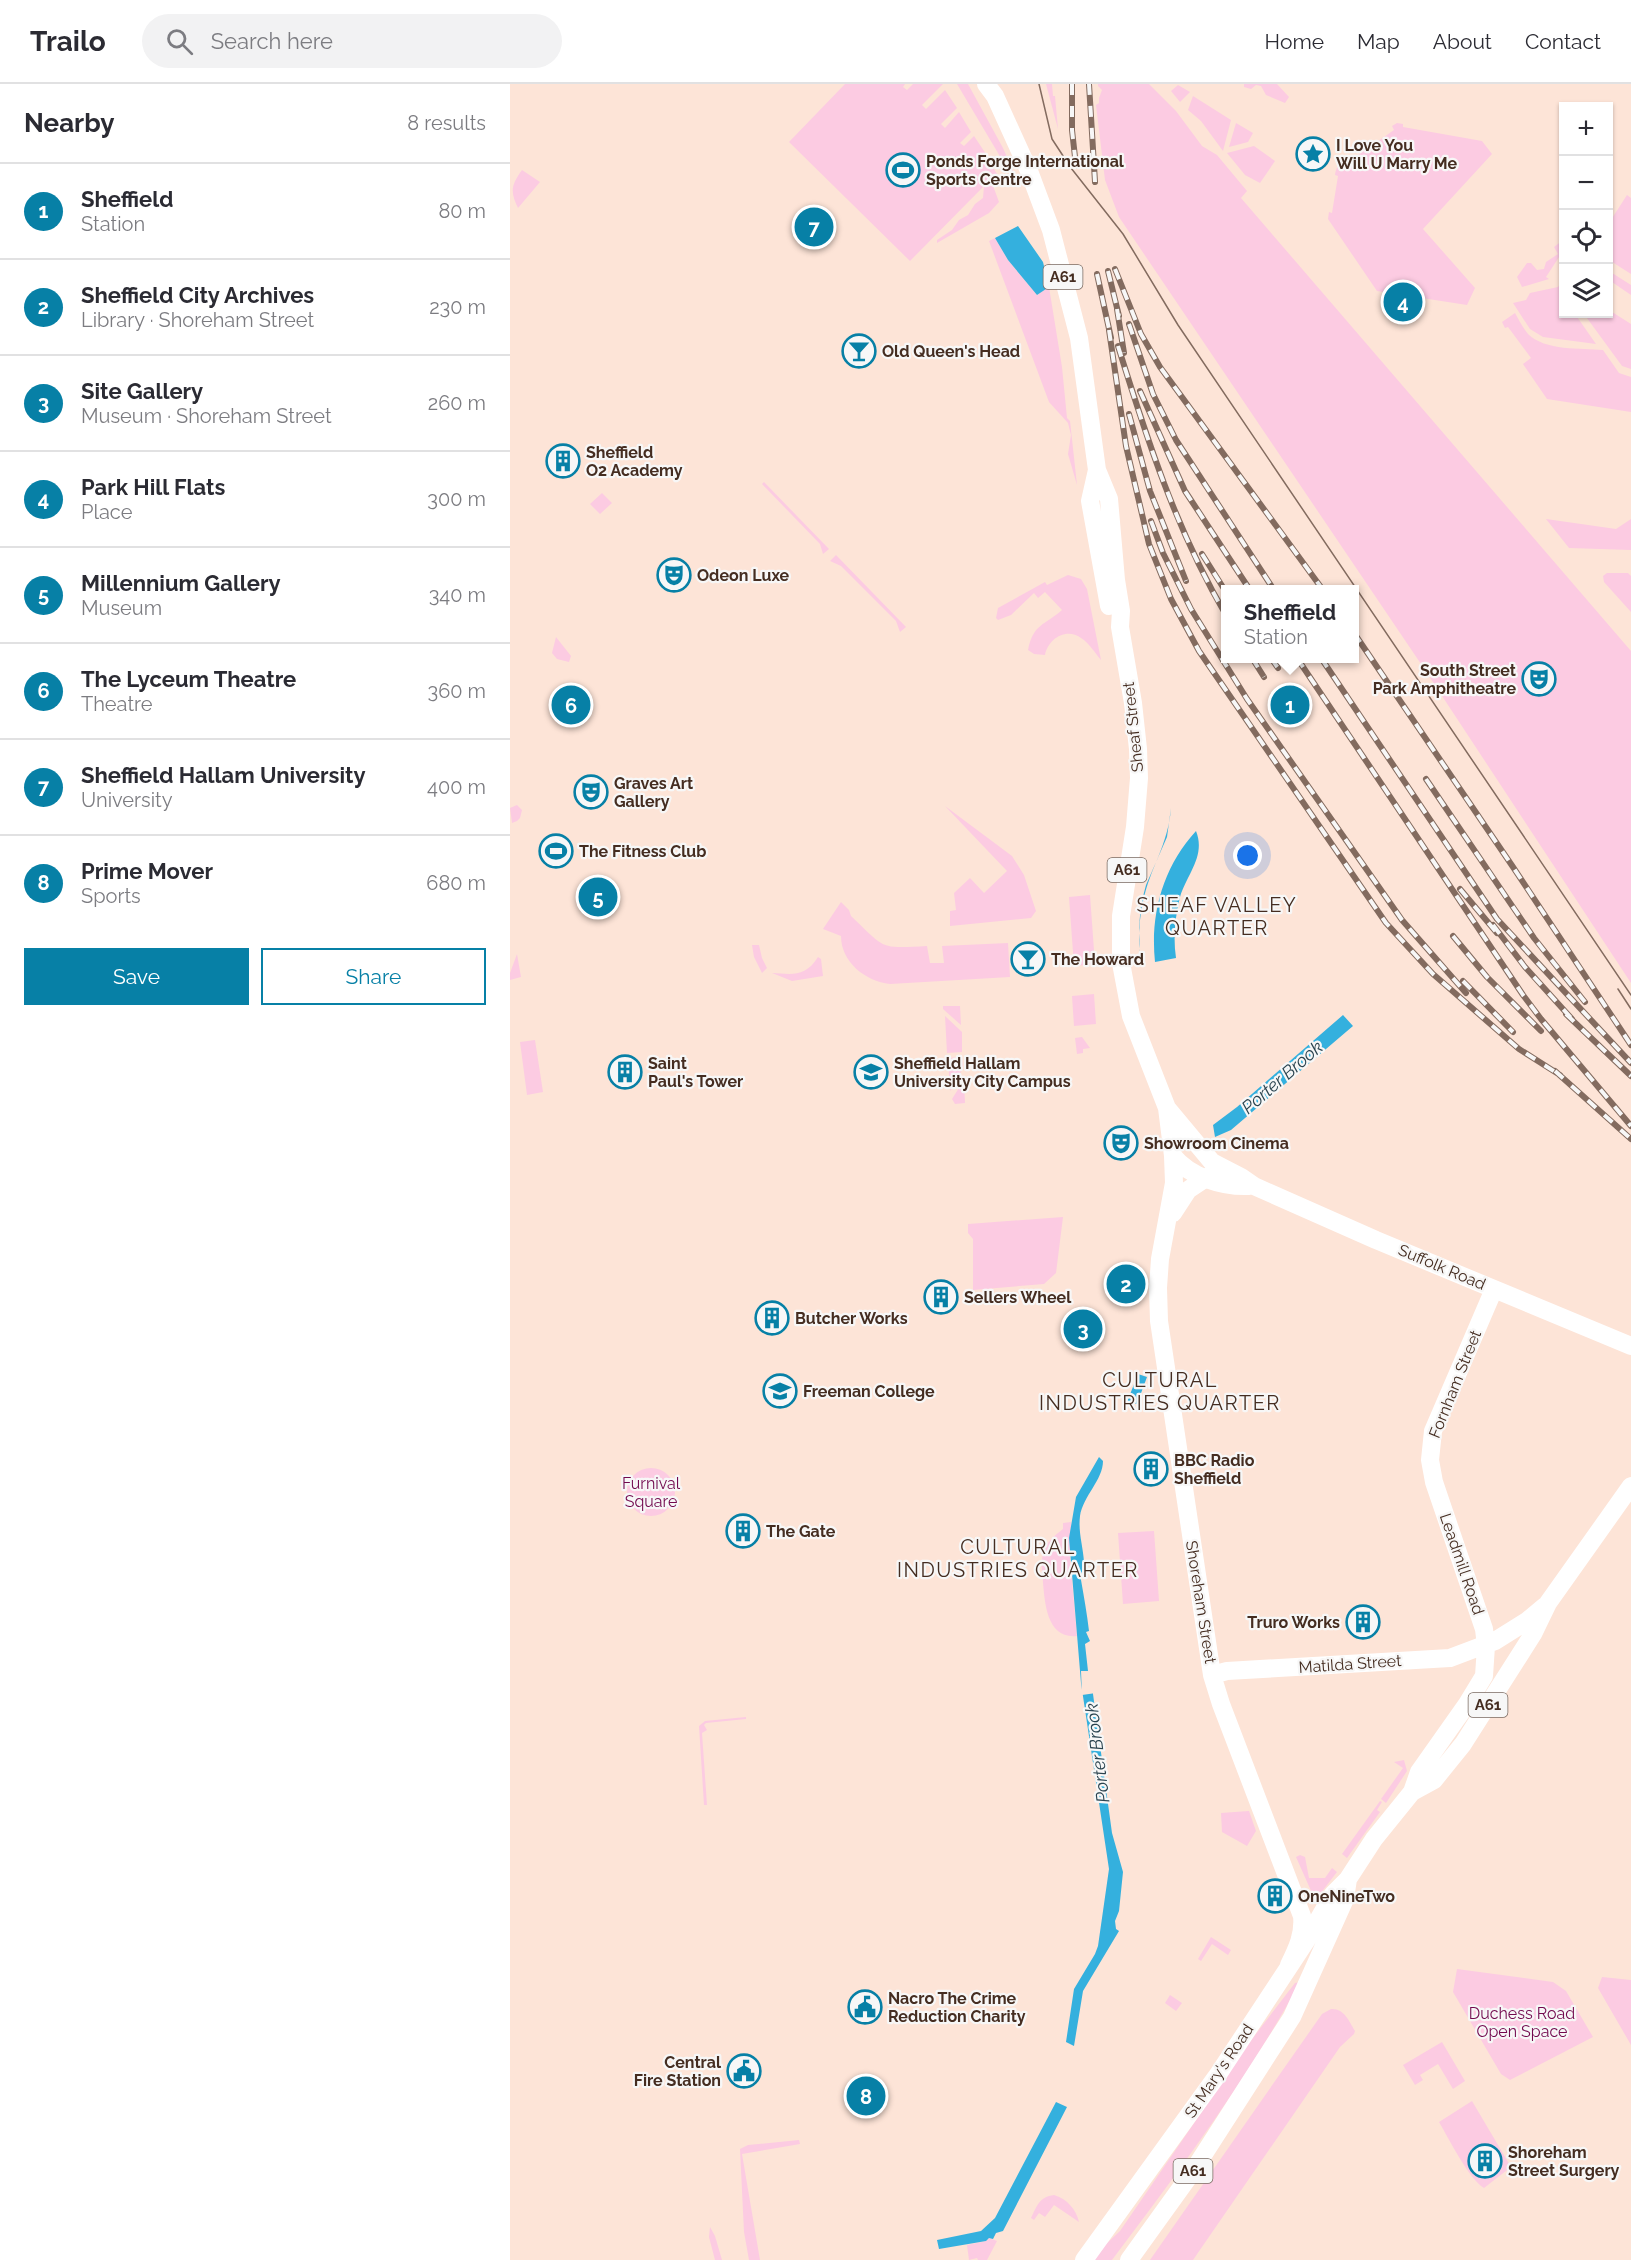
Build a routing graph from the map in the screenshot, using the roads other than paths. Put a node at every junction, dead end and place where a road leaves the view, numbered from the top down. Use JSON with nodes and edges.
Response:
{"nodes":[{"id":1,"x":991,"y":88,"type":"edge"},
{"id":2,"x":1167,"y":1108,"type":"junction"},
{"id":3,"x":1173,"y":1156,"type":"junction"},
{"id":4,"x":1227,"y":1170,"type":"junction"},
{"id":5,"x":1204,"y":1178,"type":"junction"},
{"id":6,"x":1254,"y":1186,"type":"junction"},
{"id":7,"x":1168,"y":1222,"type":"junction"},
{"id":8,"x":1494,"y":1289,"type":"junction"},
{"id":9,"x":1631,"y":1346,"type":"edge"},
{"id":10,"x":1434,"y":1482,"type":"joint"},
{"id":11,"x":1631,"y":1486,"type":"edge"},
{"id":12,"x":1548,"y":1603,"type":"junction"},
{"id":13,"x":1486,"y":1646,"type":"junction"},
{"id":14,"x":1212,"y":1675,"type":"junction"},
{"id":15,"x":1412,"y":1792,"type":"junction"},
{"id":16,"x":1348,"y":1879,"type":"junction"},
{"id":17,"x":1325,"y":1946,"type":"junction"},
{"id":18,"x":1289,"y":1965,"type":"junction"},
{"id":19,"x":1084,"y":2260,"type":"edge"},
{"id":20,"x":1129,"y":2260,"type":"edge"}],
"edges":[{"from":1,"to":2,"type":"highway","name":"Sheaf Street","number":"A61"},
{"from":2,"to":3,"type":"highway","name":"Sheaf Street","number":"A61"},
{"from":2,"to":4,"type":"highway","name":"Sheaf Street","number":"A61"},
{"from":3,"to":5,"type":"highway","name":"Suffolk Road","number":"A61"},
{"from":3,"to":7,"type":"highway","name":"Shoreham Street","number":"A61"},
{"from":4,"to":5,"type":"highway","number":"A61"},
{"from":4,"to":6,"type":"highway","name":"Suffolk Road","number":"A61"},
{"from":5,"to":6,"type":"highway","name":"Suffolk Road","number":"A61"},
{"from":5,"to":7,"type":"highway","name":"Shoreham Street","number":"A61"},
{"from":6,"to":8,"type":"highway","name":"Suffolk Road","number":"A61"},
{"from":7,"to":14,"type":"highway","name":"Shoreham Street","number":"A61"},
{"from":8,"to":9,"type":"highway","name":"Suffolk Road","number":"A61"},
{"from":8,"to":10,"type":"highway","name":"Fornham Street","number":"A61"},
{"from":10,"to":13,"type":"highway","name":"Leadmill Road","number":"A61"},
{"from":11,"to":12,"type":"highway","name":"St Mary's Road","number":"A61"},
{"from":12,"to":13,"type":"highway","name":"St Mary's Road","number":"A61"},
{"from":12,"to":15,"type":"highway","name":"St Mary's Road","number":"A61"},
{"from":13,"to":14,"type":"highway","name":"Matilda Street"},
{"from":13,"to":15,"type":"highway","name":"St Mary's Road","number":"A61"},
{"from":14,"to":18,"type":"highway","name":"Shoreham Street","number":"A61"},
{"from":15,"to":16,"type":"highway","name":"St Mary's Road","number":"A61"},
{"from":16,"to":17,"type":"highway","name":"St Mary's Road","number":"A61"},
{"from":16,"to":18,"type":"highway","name":"St Mary's Road","number":"A61"},
{"from":17,"to":18,"type":"highway","number":"A61"},
{"from":17,"to":20,"type":"highway","name":"St Mary's Road","number":"A61"},
{"from":18,"to":19,"type":"highway","name":"St Mary's Road","number":"A61"}]}
